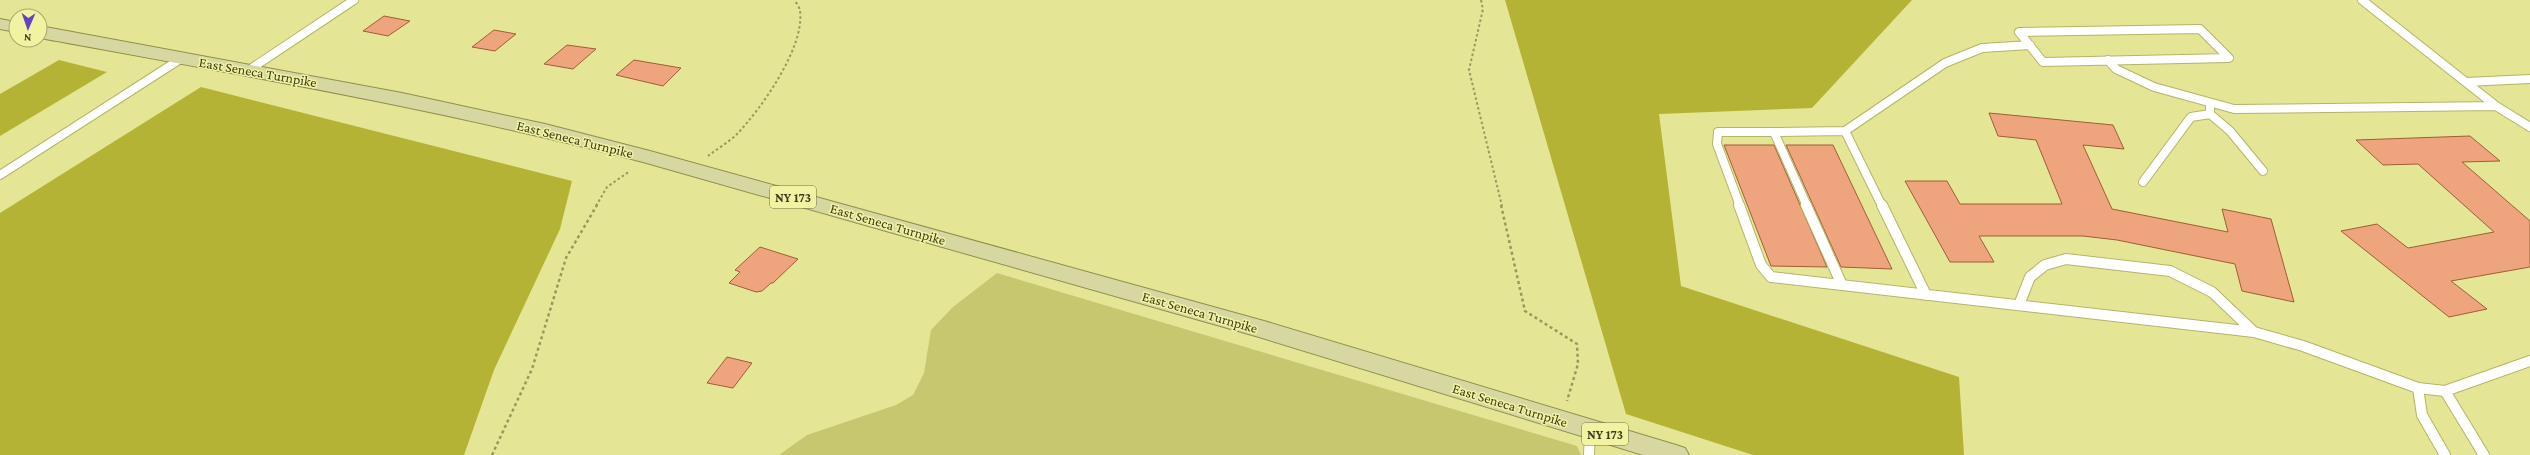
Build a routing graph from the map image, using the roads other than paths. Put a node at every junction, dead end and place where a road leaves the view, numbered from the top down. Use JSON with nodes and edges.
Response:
{"nodes":[{"id":1,"x":354,"y":0,"type":"edge"},
{"id":2,"x":2362,"y":0,"type":"edge"},
{"id":3,"x":48,"y":33,"type":"edge"},
{"id":4,"x":2030,"y":45,"type":"junction"},
{"id":5,"x":182,"y":58,"type":"junction"},
{"id":6,"x":2108,"y":60,"type":"junction"},
{"id":7,"x":250,"y":70,"type":"junction"},
{"id":8,"x":2530,"y":78,"type":"edge"},
{"id":9,"x":2466,"y":82,"type":"junction"},
{"id":10,"x":2210,"y":104,"type":"junction"},
{"id":11,"x":2496,"y":106,"type":"junction"},
{"id":12,"x":2210,"y":114,"type":"junction"},
{"id":13,"x":2530,"y":119,"type":"edge"},
{"id":14,"x":2518,"y":120,"type":"junction"},
{"id":15,"x":2530,"y":127,"type":"edge"},
{"id":16,"x":1846,"y":131,"type":"junction"},
{"id":17,"x":1774,"y":132,"type":"junction"},
{"id":18,"x":2263,"y":171,"type":"dead end"},
{"id":19,"x":0,"y":175,"type":"edge"},
{"id":20,"x":2143,"y":182,"type":"dead end"},
{"id":21,"x":1842,"y":285,"type":"junction"},
{"id":22,"x":1926,"y":295,"type":"junction"},
{"id":23,"x":2019,"y":305,"type":"junction"},
{"id":24,"x":2254,"y":332,"type":"junction"},
{"id":25,"x":2530,"y":361,"type":"edge"},
{"id":26,"x":2418,"y":388,"type":"junction"},
{"id":27,"x":2445,"y":391,"type":"junction"},
{"id":28,"x":1590,"y":429,"type":"junction"},
{"id":29,"x":1589,"y":455,"type":"edge"},
{"id":30,"x":1676,"y":455,"type":"edge"},
{"id":31,"x":2445,"y":455,"type":"edge"},
{"id":32,"x":2484,"y":455,"type":"edge"}],
"edges":[{"from":1,"to":7,"type":"lane"},
{"from":2,"to":9,"type":"lane"},
{"from":3,"to":5,"type":"main road","name":"East Seneca Turnpike","number":"NY 173"},
{"from":4,"to":6,"type":"lane"},
{"from":4,"to":6,"type":"lane"},
{"from":4,"to":16,"type":"lane"},
{"from":5,"to":7,"type":"main road","name":"East Seneca Turnpike","number":"NY 173"},
{"from":5,"to":19,"type":"lane"},
{"from":6,"to":10,"type":"lane"},
{"from":7,"to":28,"type":"main road","name":"East Seneca Turnpike","number":"NY 173"},
{"from":8,"to":9,"type":"lane"},
{"from":9,"to":11,"type":"lane"},
{"from":10,"to":11,"type":"lane"},
{"from":10,"to":12,"type":"lane"},
{"from":11,"to":14,"type":"lane"},
{"from":12,"to":18,"type":"lane"},
{"from":12,"to":20,"type":"lane"},
{"from":13,"to":14,"type":"lane"},
{"from":14,"to":15,"type":"lane"},
{"from":16,"to":17,"type":"lane"},
{"from":16,"to":22,"type":"lane"},
{"from":17,"to":21,"type":"lane"},
{"from":17,"to":21,"type":"lane"},
{"from":21,"to":22,"type":"lane"},
{"from":22,"to":23,"type":"lane"},
{"from":23,"to":24,"type":"lane"},
{"from":23,"to":24,"type":"lane"},
{"from":24,"to":26,"type":"lane"},
{"from":25,"to":27,"type":"lane"},
{"from":26,"to":27,"type":"lane"},
{"from":26,"to":31,"type":"lane"},
{"from":27,"to":32,"type":"lane"},
{"from":28,"to":29,"type":"lane"},
{"from":28,"to":30,"type":"main road","name":"East Seneca Turnpike","number":"NY 173"}]}
